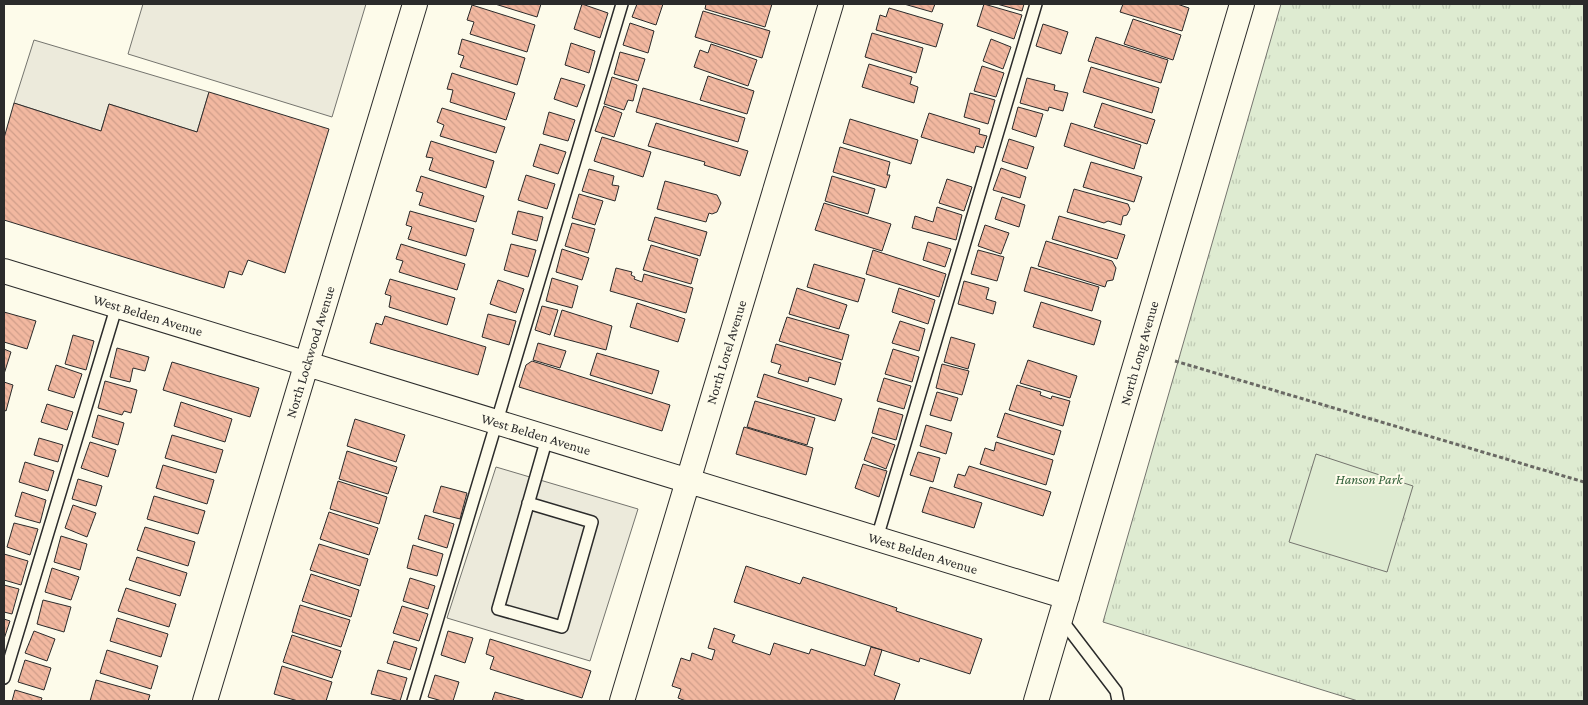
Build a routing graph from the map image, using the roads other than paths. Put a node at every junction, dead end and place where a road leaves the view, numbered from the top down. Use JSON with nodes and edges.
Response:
{"nodes":[{"id":1,"x":415,"y":4,"type":"edge"},
{"id":2,"x":622,"y":4,"type":"edge"},
{"id":3,"x":831,"y":4,"type":"edge"},
{"id":4,"x":1036,"y":4,"type":"edge"},
{"id":5,"x":1242,"y":4,"type":"edge"},
{"id":6,"x":4,"y":271,"type":"edge"},
{"id":7,"x":117,"y":305,"type":"junction"},
{"id":8,"x":307,"y":364,"type":"junction"},
{"id":9,"x":496,"y":422,"type":"junction"},
{"id":10,"x":547,"y":438,"type":"junction"},
{"id":11,"x":688,"y":480,"type":"junction"},
{"id":12,"x":528,"y":503,"type":"junction"},
{"id":13,"x":877,"y":538,"type":"junction"},
{"id":14,"x":1064,"y":608,"type":"junction"},
{"id":15,"x":4,"y":678,"type":"edge"},
{"id":16,"x":205,"y":701,"type":"edge"},
{"id":17,"x":413,"y":701,"type":"edge"},
{"id":18,"x":622,"y":701,"type":"edge"},
{"id":19,"x":1036,"y":701,"type":"edge"},
{"id":20,"x":1118,"y":701,"type":"edge"}],
"edges":[{"from":1,"to":8,"type":"street","name":"North Lockwood Avenue"},
{"from":2,"to":9,"type":"lane"},
{"from":3,"to":11,"type":"street","name":"North Lorel Avenue"},
{"from":4,"to":13,"type":"lane"},
{"from":5,"to":14,"type":"street","name":"North Long Avenue"},
{"from":6,"to":7,"type":"street","name":"West Belden Avenue"},
{"from":7,"to":8,"type":"street","name":"West Belden Avenue"},
{"from":7,"to":15,"type":"lane"},
{"from":8,"to":9,"type":"street","name":"West Belden Avenue"},
{"from":8,"to":16,"type":"street","name":"North Lockwood Avenue"},
{"from":9,"to":10,"type":"street","name":"West Belden Avenue"},
{"from":9,"to":17,"type":"lane"},
{"from":10,"to":11,"type":"street","name":"West Belden Avenue"},
{"from":10,"to":12,"type":"lane"},
{"from":11,"to":13,"type":"street","name":"West Belden Avenue"},
{"from":11,"to":18,"type":"street","name":"North Lorel Avenue"},
{"from":12,"to":12,"type":"lane"},
{"from":13,"to":14,"type":"street","name":"West Belden Avenue"},
{"from":14,"to":19,"type":"street","name":"North Long Avenue"},
{"from":14,"to":20,"type":"lane"}]}
